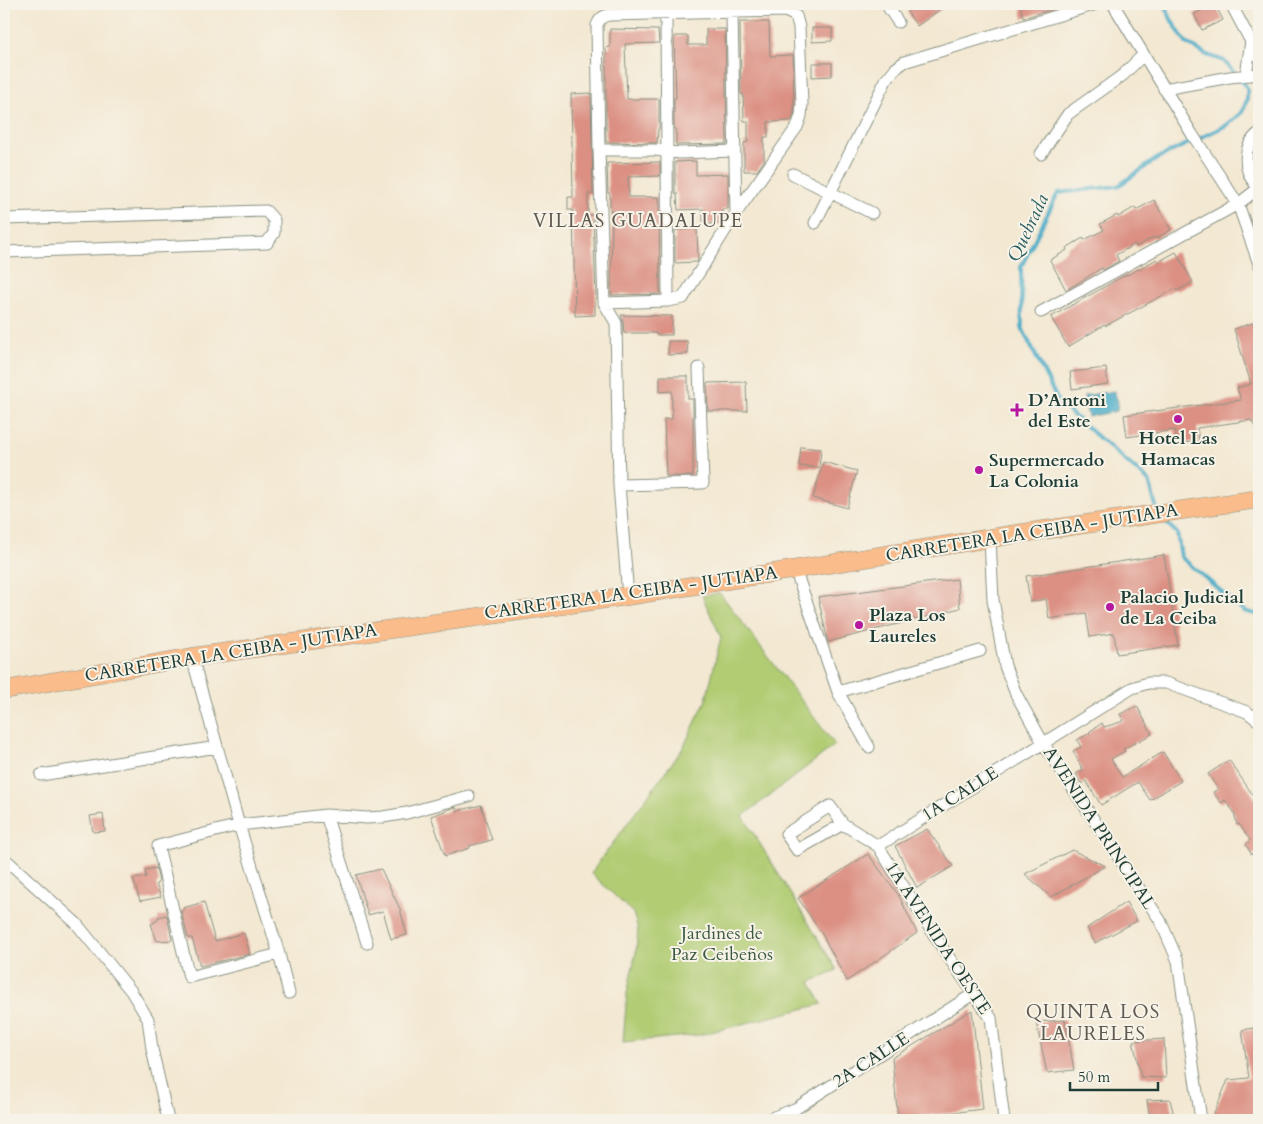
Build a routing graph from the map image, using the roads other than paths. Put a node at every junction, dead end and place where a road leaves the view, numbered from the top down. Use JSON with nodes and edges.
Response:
{"nodes":[{"id":1,"x":886,"y":4,"type":"edge"},
{"id":2,"x":1096,"y":4,"type":"edge"},
{"id":3,"x":1113,"y":4,"type":"edge"},
{"id":4,"x":1231,"y":4,"type":"edge"},
{"id":5,"x":732,"y":13,"type":"junction"},
{"id":6,"x":666,"y":15,"type":"junction"},
{"id":7,"x":898,"y":22,"type":"dead end"},
{"id":8,"x":1251,"y":41,"type":"junction"},
{"id":9,"x":1143,"y":56,"type":"junction"},
{"id":10,"x":1259,"y":57,"type":"edge"},
{"id":11,"x":1259,"y":74,"type":"edge"},
{"id":12,"x":1246,"y":75,"type":"junction"},
{"id":13,"x":1164,"y":89,"type":"junction"},
{"id":14,"x":1259,"y":133,"type":"edge"},
{"id":15,"x":599,"y":150,"type":"junction"},
{"id":16,"x":667,"y":151,"type":"junction"},
{"id":17,"x":734,"y":151,"type":"junction"},
{"id":18,"x":1041,"y":154,"type":"dead end"},
{"id":19,"x":793,"y":174,"type":"dead end"},
{"id":20,"x":1259,"y":188,"type":"edge"},
{"id":21,"x":831,"y":192,"type":"junction"},
{"id":22,"x":1238,"y":204,"type":"junction"},
{"id":23,"x":736,"y":213,"type":"junction"},
{"id":24,"x":872,"y":213,"type":"dead end"},
{"id":25,"x":4,"y":219,"type":"edge"},
{"id":26,"x":815,"y":223,"type":"dead end"},
{"id":27,"x":4,"y":252,"type":"edge"},
{"id":28,"x":1259,"y":264,"type":"edge"},
{"id":29,"x":668,"y":301,"type":"junction"},
{"id":30,"x":604,"y":303,"type":"junction"},
{"id":31,"x":1041,"y":312,"type":"dead end"},
{"id":32,"x":699,"y":368,"type":"dead end"},
{"id":33,"x":619,"y":485,"type":"junction"},
{"id":34,"x":1259,"y":499,"type":"edge"},
{"id":35,"x":990,"y":539,"type":"junction"},
{"id":36,"x":795,"y":569,"type":"junction"},
{"id":37,"x":628,"y":596,"type":"junction"},
{"id":38,"x":980,"y":651,"type":"dead end"},
{"id":39,"x":192,"y":657,"type":"junction"},
{"id":40,"x":4,"y":690,"type":"edge"},
{"id":41,"x":838,"y":692,"type":"junction"},
{"id":42,"x":1259,"y":721,"type":"edge"},
{"id":43,"x":1043,"y":743,"type":"junction"},
{"id":44,"x":216,"y":747,"type":"junction"},
{"id":45,"x":869,"y":748,"type":"dead end"},
{"id":46,"x":41,"y":775,"type":"dead end"},
{"id":47,"x":470,"y":796,"type":"dead end"},
{"id":48,"x":326,"y":815,"type":"junction"},
{"id":49,"x":842,"y":824,"type":"junction"},
{"id":50,"x":239,"y":825,"type":"junction"},
{"id":51,"x":878,"y":846,"type":"junction"},
{"id":52,"x":4,"y":858,"type":"edge"},
{"id":53,"x":367,"y":943,"type":"dead end"},
{"id":54,"x":279,"y":954,"type":"junction"},
{"id":55,"x":289,"y":993,"type":"dead end"},
{"id":56,"x":973,"y":994,"type":"junction"},
{"id":57,"x":796,"y":1115,"type":"edge"},
{"id":58,"x":168,"y":1120,"type":"edge"},
{"id":59,"x":766,"y":1120,"type":"edge"},
{"id":60,"x":1004,"y":1120,"type":"edge"},
{"id":61,"x":1201,"y":1120,"type":"edge"}],
"edges":[{"from":1,"to":7,"type":"street"},
{"from":2,"to":21,"type":"street"},
{"from":3,"to":9,"type":"street"},
{"from":4,"to":8,"type":"street"},
{"from":5,"to":6,"type":"street"},
{"from":5,"to":17,"type":"street"},
{"from":5,"to":23,"type":"street"},
{"from":6,"to":15,"type":"street"},
{"from":6,"to":16,"type":"street"},
{"from":8,"to":10,"type":"street"},
{"from":8,"to":12,"type":"street"},
{"from":9,"to":13,"type":"street"},
{"from":9,"to":18,"type":"street"},
{"from":11,"to":12,"type":"street"},
{"from":12,"to":13,"type":"street"},
{"from":13,"to":22,"type":"street"},
{"from":14,"to":20,"type":"street"},
{"from":15,"to":16,"type":"street"},
{"from":15,"to":30,"type":"street"},
{"from":16,"to":17,"type":"street"},
{"from":16,"to":29,"type":"street"},
{"from":17,"to":23,"type":"street"},
{"from":19,"to":21,"type":"street"},
{"from":20,"to":22,"type":"street"},
{"from":21,"to":24,"type":"street"},
{"from":21,"to":26,"type":"street"},
{"from":22,"to":28,"type":"street"},
{"from":22,"to":31,"type":"street"},
{"from":23,"to":29,"type":"street"},
{"from":25,"to":27,"type":"street"},
{"from":29,"to":30,"type":"street"},
{"from":30,"to":33,"type":"street"},
{"from":32,"to":33,"type":"street"},
{"from":33,"to":37,"type":"street"},
{"from":34,"to":35,"type":"main road","name":"CARRETERA LA CEIBA - JUTIAPA"},
{"from":35,"to":36,"type":"main road","name":"CARRETERA LA CEIBA - JUTIAPA"},
{"from":35,"to":43,"type":"street","name":"AVENIDA PRINCIPAL"},
{"from":36,"to":37,"type":"main road","name":"CARRETERA LA CEIBA - JUTIAPA"},
{"from":36,"to":41,"type":"street"},
{"from":37,"to":39,"type":"main road","name":"CARRETERA LA CEIBA - JUTIAPA"},
{"from":38,"to":41,"type":"street"},
{"from":39,"to":40,"type":"main road","name":"CARRETERA LA CEIBA - JUTIAPA"},
{"from":39,"to":44,"type":"street"},
{"from":41,"to":45,"type":"street"},
{"from":42,"to":43,"type":"street","name":"1A CALLE"},
{"from":43,"to":51,"type":"street","name":"1A CALLE"},
{"from":43,"to":61,"type":"street","name":"AVENIDA PRINCIPAL"},
{"from":44,"to":46,"type":"street"},
{"from":44,"to":50,"type":"street"},
{"from":47,"to":48,"type":"street"},
{"from":48,"to":50,"type":"street"},
{"from":48,"to":53,"type":"street"},
{"from":49,"to":49,"type":"street"},
{"from":49,"to":51,"type":"street"},
{"from":50,"to":54,"type":"street"},
{"from":50,"to":54,"type":"street"},
{"from":51,"to":56,"type":"street","name":"1A AVENIDA OESTE"},
{"from":52,"to":58,"type":"street"},
{"from":54,"to":55,"type":"street"},
{"from":56,"to":57,"type":"street","name":"2A CALLE"},
{"from":56,"to":60,"type":"street","name":"1A AVENIDA OESTE"},
{"from":57,"to":59,"type":"street","name":"2A CALLE"}]}
